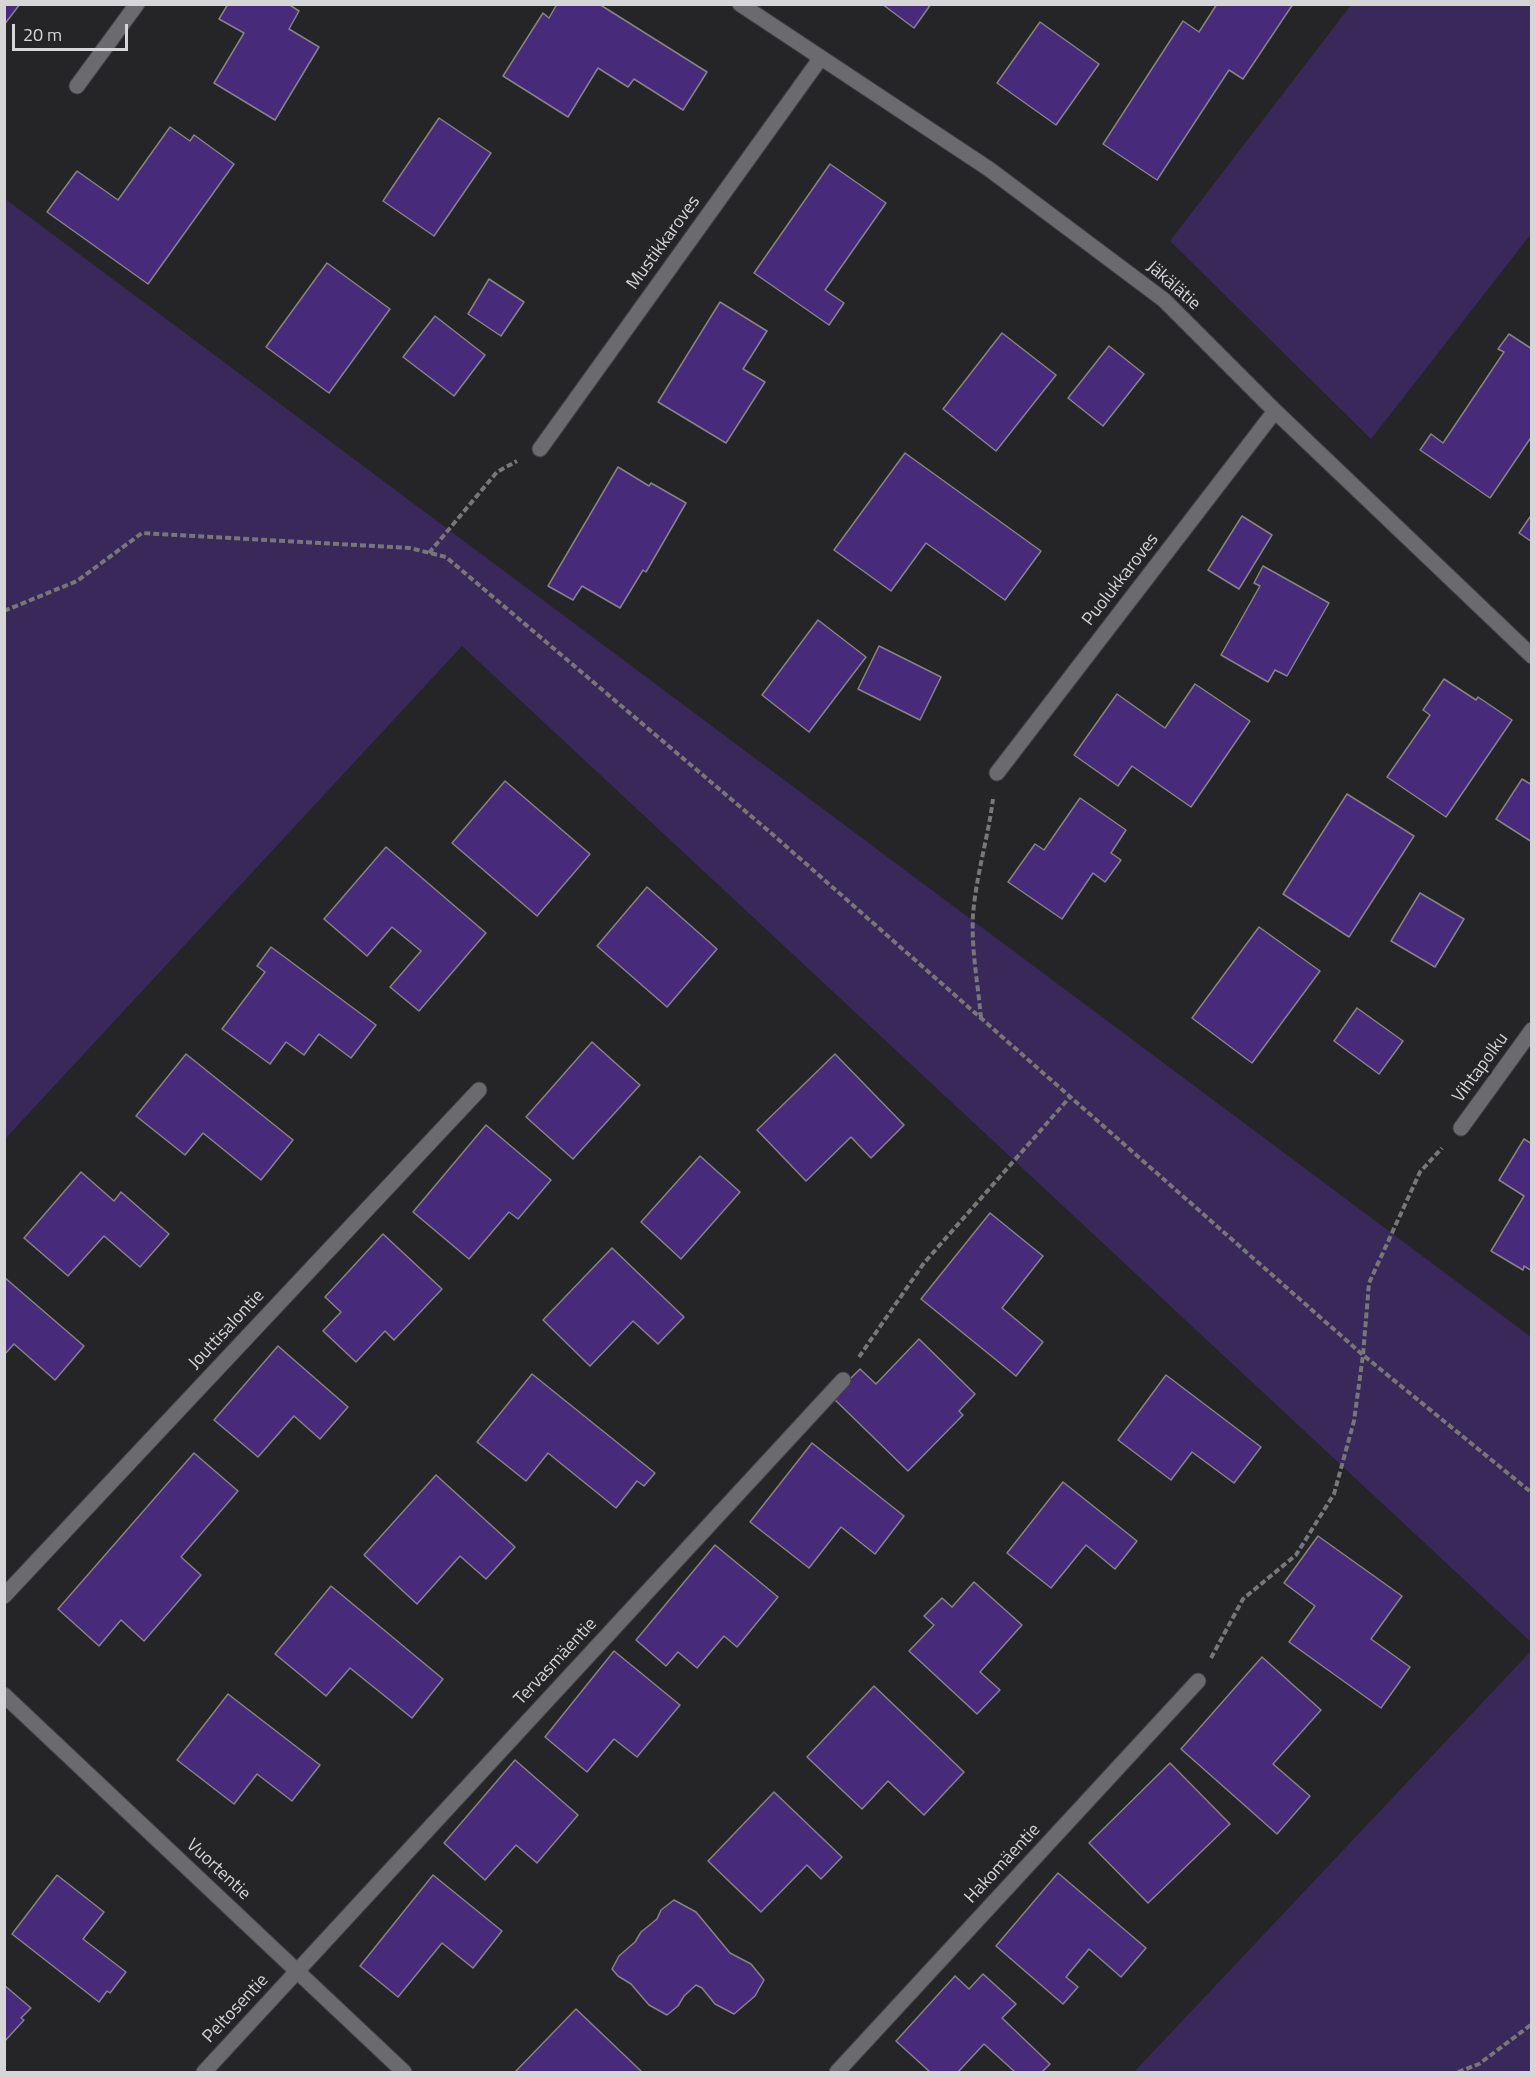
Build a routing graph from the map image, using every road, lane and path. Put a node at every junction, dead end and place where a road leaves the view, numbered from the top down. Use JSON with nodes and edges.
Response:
{"nodes":[{"id":1,"x":137,"y":4,"type":"edge"},
{"id":2,"x":740,"y":4,"type":"edge"},
{"id":3,"x":820,"y":59,"type":"junction"},
{"id":4,"x":77,"y":86,"type":"dead end"},
{"id":5,"x":1275,"y":411,"type":"junction"},
{"id":6,"x":540,"y":449,"type":"joint"},
{"id":7,"x":429,"y":553,"type":"junction"},
{"id":8,"x":4,"y":611,"type":"edge"},
{"id":9,"x":1532,"y":656,"type":"edge"},
{"id":10,"x":997,"y":773,"type":"joint"},
{"id":11,"x":981,"y":1018,"type":"junction"},
{"id":12,"x":1532,"y":1030,"type":"edge"},
{"id":13,"x":478,"y":1090,"type":"dead end"},
{"id":14,"x":1070,"y":1097,"type":"junction"},
{"id":15,"x":1461,"y":1128,"type":"joint"},
{"id":16,"x":1363,"y":1355,"type":"junction"},
{"id":17,"x":843,"y":1380,"type":"joint"},
{"id":18,"x":1532,"y":1493,"type":"edge"},
{"id":19,"x":4,"y":1596,"type":"edge"},
{"id":20,"x":1198,"y":1682,"type":"joint"},
{"id":21,"x":4,"y":1695,"type":"edge"},
{"id":22,"x":297,"y":1971,"type":"junction"},
{"id":23,"x":1532,"y":2025,"type":"edge"},
{"id":24,"x":204,"y":2073,"type":"edge"},
{"id":25,"x":404,"y":2073,"type":"edge"},
{"id":26,"x":837,"y":2073,"type":"edge"},
{"id":27,"x":1458,"y":2073,"type":"edge"}],
"edges":[{"from":1,"to":4,"type":"street"},
{"from":2,"to":3,"type":"street","name":"Jäkälätie"},
{"from":3,"to":5,"type":"street","name":"Jäkälätie"},
{"from":3,"to":6,"type":"street","name":"Mustikkaroves"},
{"from":5,"to":9,"type":"street","name":"Jäkälätie"},
{"from":5,"to":10,"type":"street","name":"Puolukkaroves"},
{"from":6,"to":7,"type":"path"},
{"from":7,"to":8,"type":"path"},
{"from":7,"to":11,"type":"path"},
{"from":10,"to":11,"type":"path"},
{"from":11,"to":14,"type":"path"},
{"from":12,"to":15,"type":"street","name":"Vihtapolku"},
{"from":13,"to":19,"type":"street","name":"Jouttisalontie"},
{"from":14,"to":16,"type":"path"},
{"from":14,"to":17,"type":"path"},
{"from":15,"to":16,"type":"path"},
{"from":16,"to":18,"type":"path"},
{"from":16,"to":20,"type":"path"},
{"from":17,"to":22,"type":"street","name":"Tervasmäentie"},
{"from":20,"to":26,"type":"street","name":"Hakomäentie"},
{"from":21,"to":22,"type":"street","name":"Vuortentie"},
{"from":22,"to":24,"type":"street","name":"Peltosentie"},
{"from":22,"to":25,"type":"street","name":"Vuortentie"},
{"from":23,"to":27,"type":"path"}]}
